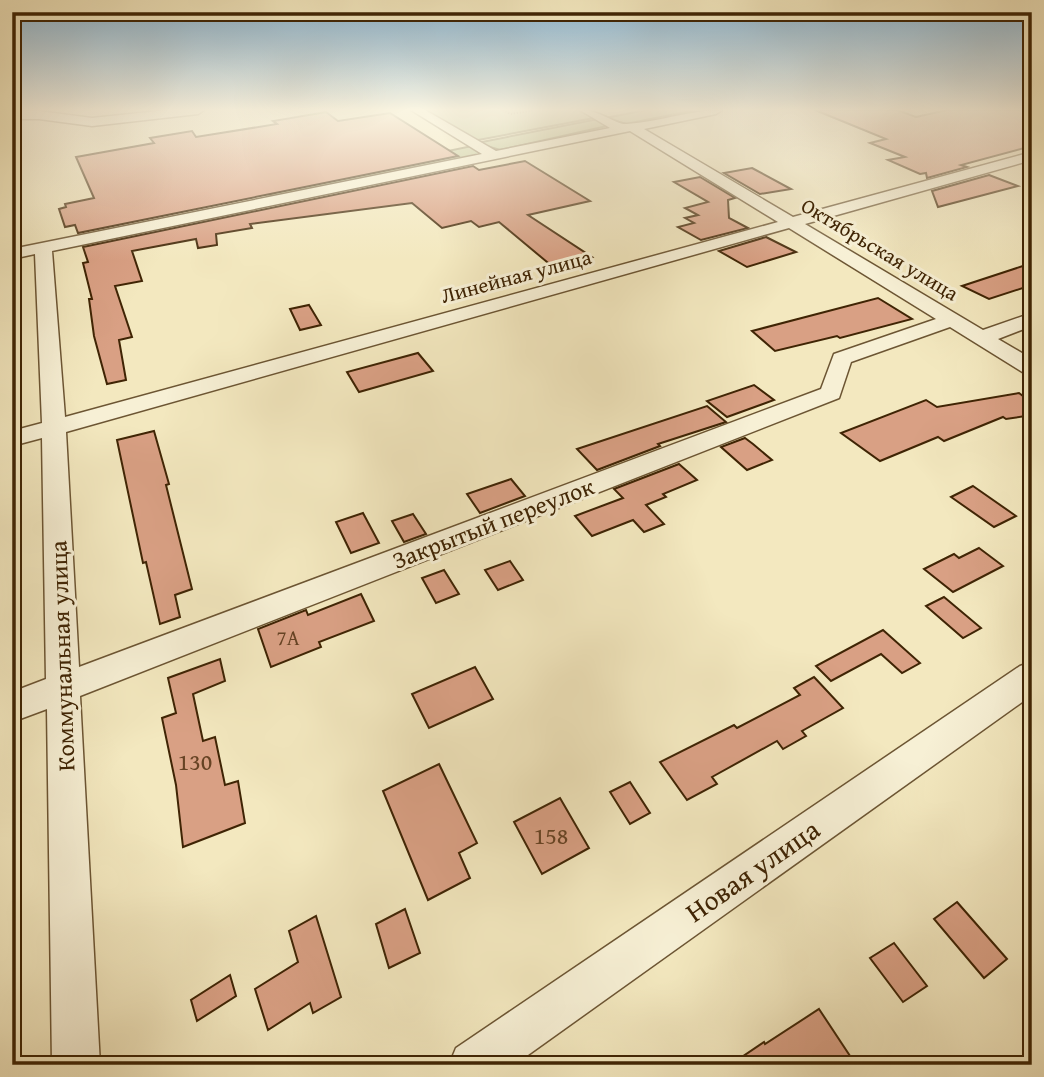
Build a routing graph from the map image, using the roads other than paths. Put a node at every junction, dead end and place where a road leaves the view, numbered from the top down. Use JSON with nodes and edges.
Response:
{"nodes":[{"id":1,"x":467,"y":160,"type":"edge"},
{"id":2,"x":683,"y":160,"type":"edge"},
{"id":3,"x":1017,"y":160,"type":"edge"},
{"id":4,"x":793,"y":223,"type":"junction"},
{"id":5,"x":27,"y":251,"type":"edge"},
{"id":6,"x":1032,"y":319,"type":"edge"},
{"id":7,"x":952,"y":320,"type":"junction"},
{"id":8,"x":981,"y":338,"type":"junction"},
{"id":9,"x":1032,"y":368,"type":"edge"},
{"id":10,"x":54,"y":427,"type":"junction"},
{"id":11,"x":12,"y":439,"type":"edge"},
{"id":12,"x":1032,"y":676,"type":"edge"},
{"id":13,"x":64,"y":689,"type":"junction"},
{"id":14,"x":12,"y":708,"type":"edge"},
{"id":15,"x":76,"y":1065,"type":"edge"},
{"id":16,"x":473,"y":1065,"type":"edge"}],
"edges":[{"from":1,"to":5,"type":"street"},
{"from":2,"to":4,"type":"street","name":"Октябрьская улица"},
{"from":3,"to":4,"type":"street","name":"Линейная улица"},
{"from":4,"to":7,"type":"street","name":"Октябрьская улица"},
{"from":4,"to":10,"type":"street","name":"Линейная улица"},
{"from":5,"to":10,"type":"street","name":"Коммунальная улица"},
{"from":6,"to":8,"type":"street"},
{"from":7,"to":8,"type":"street","name":"Октябрьская улица"},
{"from":7,"to":13,"type":"street","name":"Закрытый переулок"},
{"from":8,"to":9,"type":"street","name":"Октябрьская улица"},
{"from":10,"to":11,"type":"street","name":"Линейная улица"},
{"from":10,"to":13,"type":"street","name":"Коммунальная улица"},
{"from":12,"to":16,"type":"street","name":"Новая улица"},
{"from":13,"to":14,"type":"street","name":"Закрытый переулок"},
{"from":13,"to":15,"type":"street","name":"Коммунальная улица"}]}
